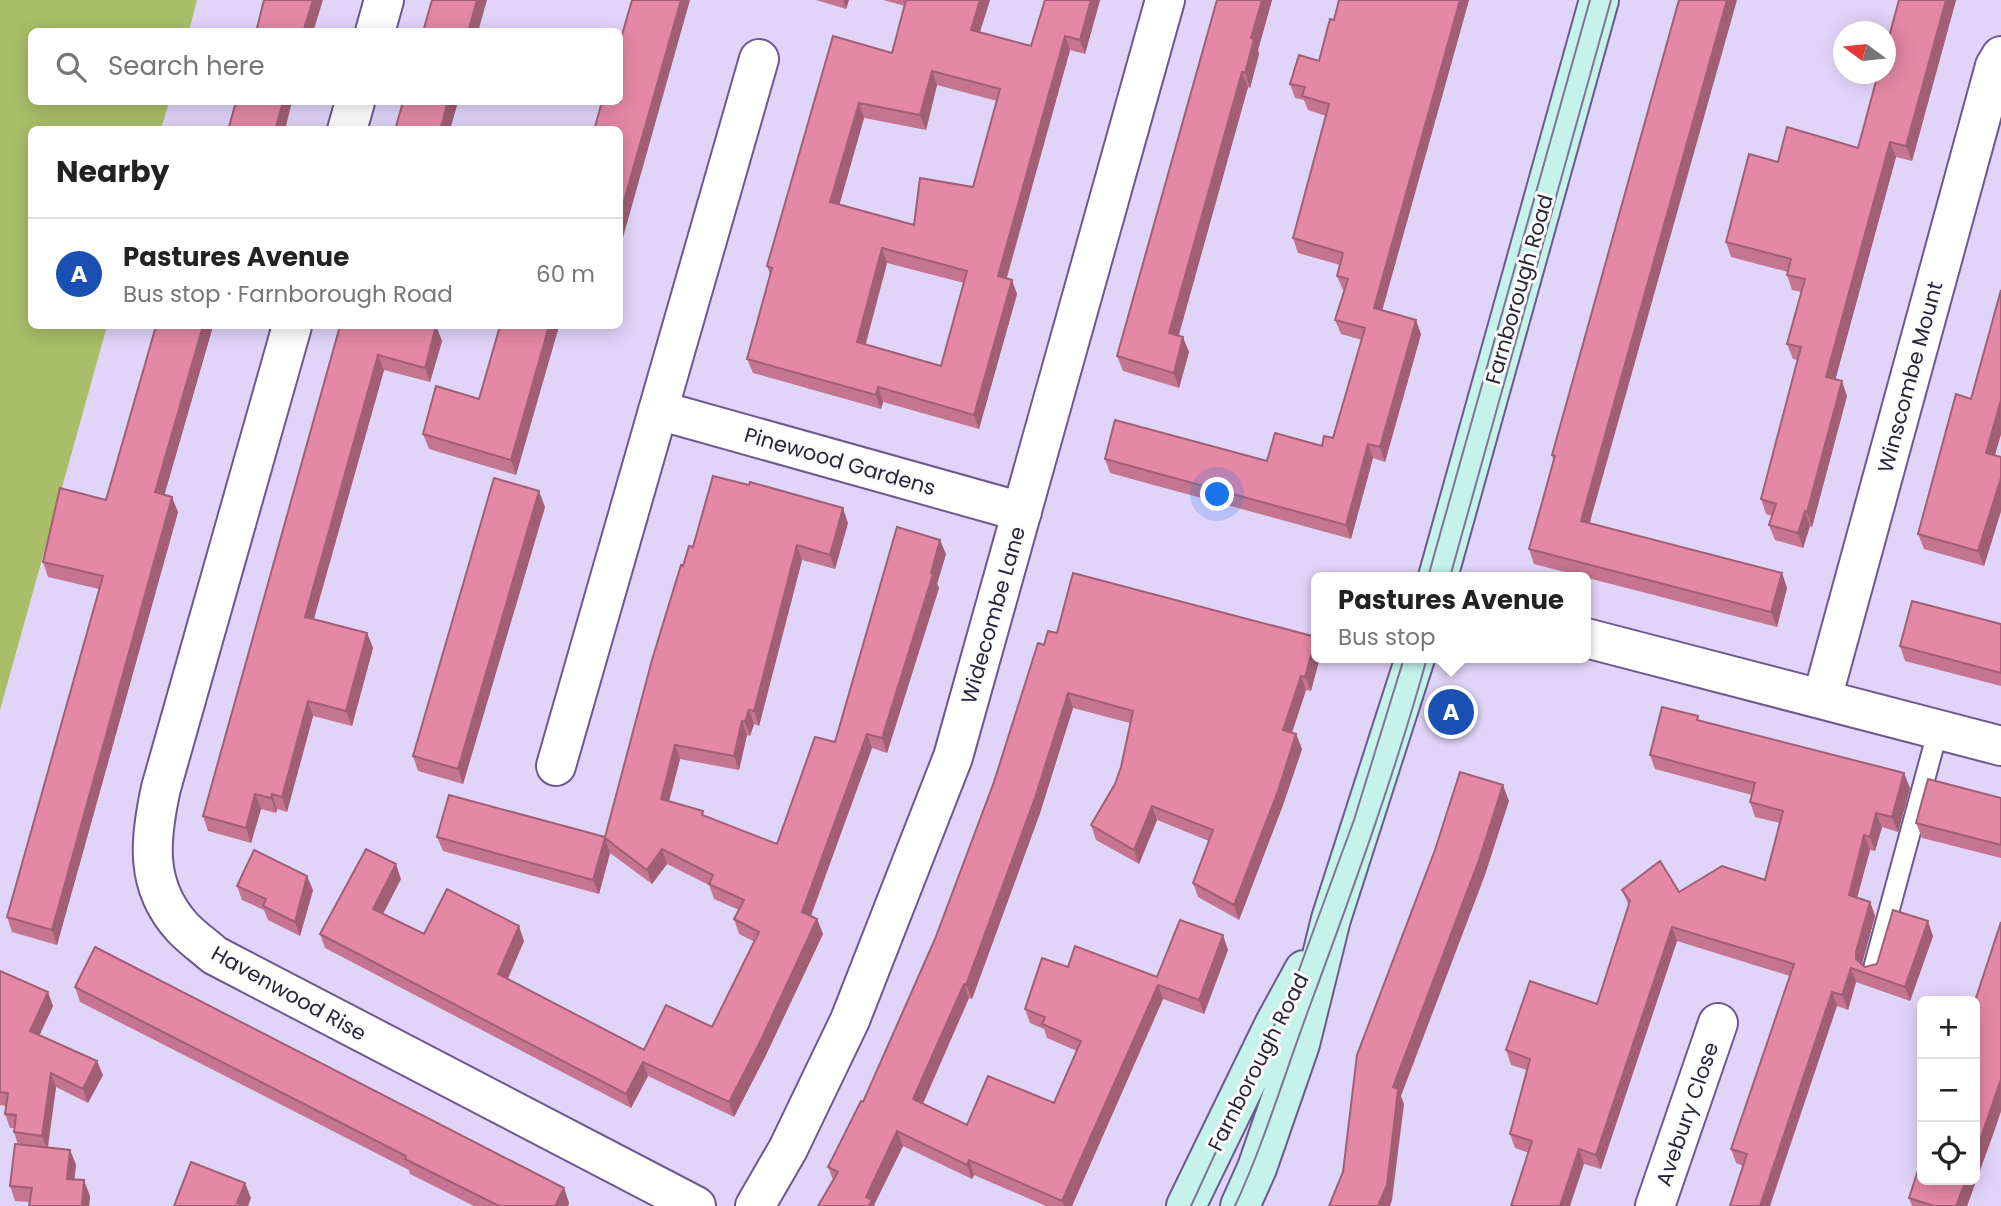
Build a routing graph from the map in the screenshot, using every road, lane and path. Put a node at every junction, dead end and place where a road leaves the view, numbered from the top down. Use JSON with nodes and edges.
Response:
{"nodes":[{"id":1,"x":384,"y":0,"type":"edge"},
{"id":2,"x":1165,"y":0,"type":"edge"},
{"id":3,"x":1599,"y":0,"type":"edge"},
{"id":4,"x":376,"y":28,"type":"edge"},
{"id":5,"x":2001,"y":56,"type":"edge"},
{"id":6,"x":759,"y":59,"type":"dead end"},
{"id":7,"x":354,"y":105,"type":"edge"},
{"id":8,"x":348,"y":126,"type":"edge"},
{"id":9,"x":291,"y":329,"type":"edge"},
{"id":10,"x":658,"y":410,"type":"junction"},
{"id":11,"x":1022,"y":512,"type":"junction"},
{"id":12,"x":1439,"y":572,"type":"edge"},
{"id":13,"x":1591,"y":639,"type":"edge"},
{"id":14,"x":1413,"y":663,"type":"edge"},
{"id":15,"x":1822,"y":699,"type":"junction"},
{"id":16,"x":1938,"y":730,"type":"junction"},
{"id":17,"x":2001,"y":746,"type":"edge"},
{"id":18,"x":556,"y":765,"type":"dead end"},
{"id":19,"x":1332,"y":919,"type":"junction"},
{"id":20,"x":1873,"y":970,"type":"edge"},
{"id":21,"x":1718,"y":1023,"type":"dead end"},
{"id":22,"x":696,"y":1206,"type":"edge"},
{"id":23,"x":755,"y":1206,"type":"edge"},
{"id":24,"x":1186,"y":1206,"type":"edge"},
{"id":25,"x":1240,"y":1206,"type":"edge"},
{"id":26,"x":1655,"y":1206,"type":"edge"}],
"edges":[{"from":1,"to":4,"type":"street"},
{"from":2,"to":11,"type":"street","name":"Widecombe Lane"},
{"from":3,"to":12,"type":"street","name":"Farnborough Road"},
{"from":5,"to":15,"type":"street","name":"Winscombe Mount"},
{"from":6,"to":10,"type":"street"},
{"from":7,"to":8,"type":"street"},
{"from":9,"to":22,"type":"street","name":"Havenwood Rise"},
{"from":10,"to":11,"type":"street","name":"Pinewood Gardens"},
{"from":10,"to":18,"type":"street"},
{"from":11,"to":23,"type":"street","name":"Widecombe Lane"},
{"from":13,"to":15,"type":"street"},
{"from":14,"to":19,"type":"street","name":"Farnborough Road"},
{"from":15,"to":16,"type":"street"},
{"from":16,"to":17,"type":"street"},
{"from":16,"to":20,"type":"lane"},
{"from":19,"to":24,"type":"street","name":"Farnborough Road"},
{"from":19,"to":25,"type":"street","name":"Farnborough Road"},
{"from":21,"to":26,"type":"street","name":"Avebury Close"}]}
